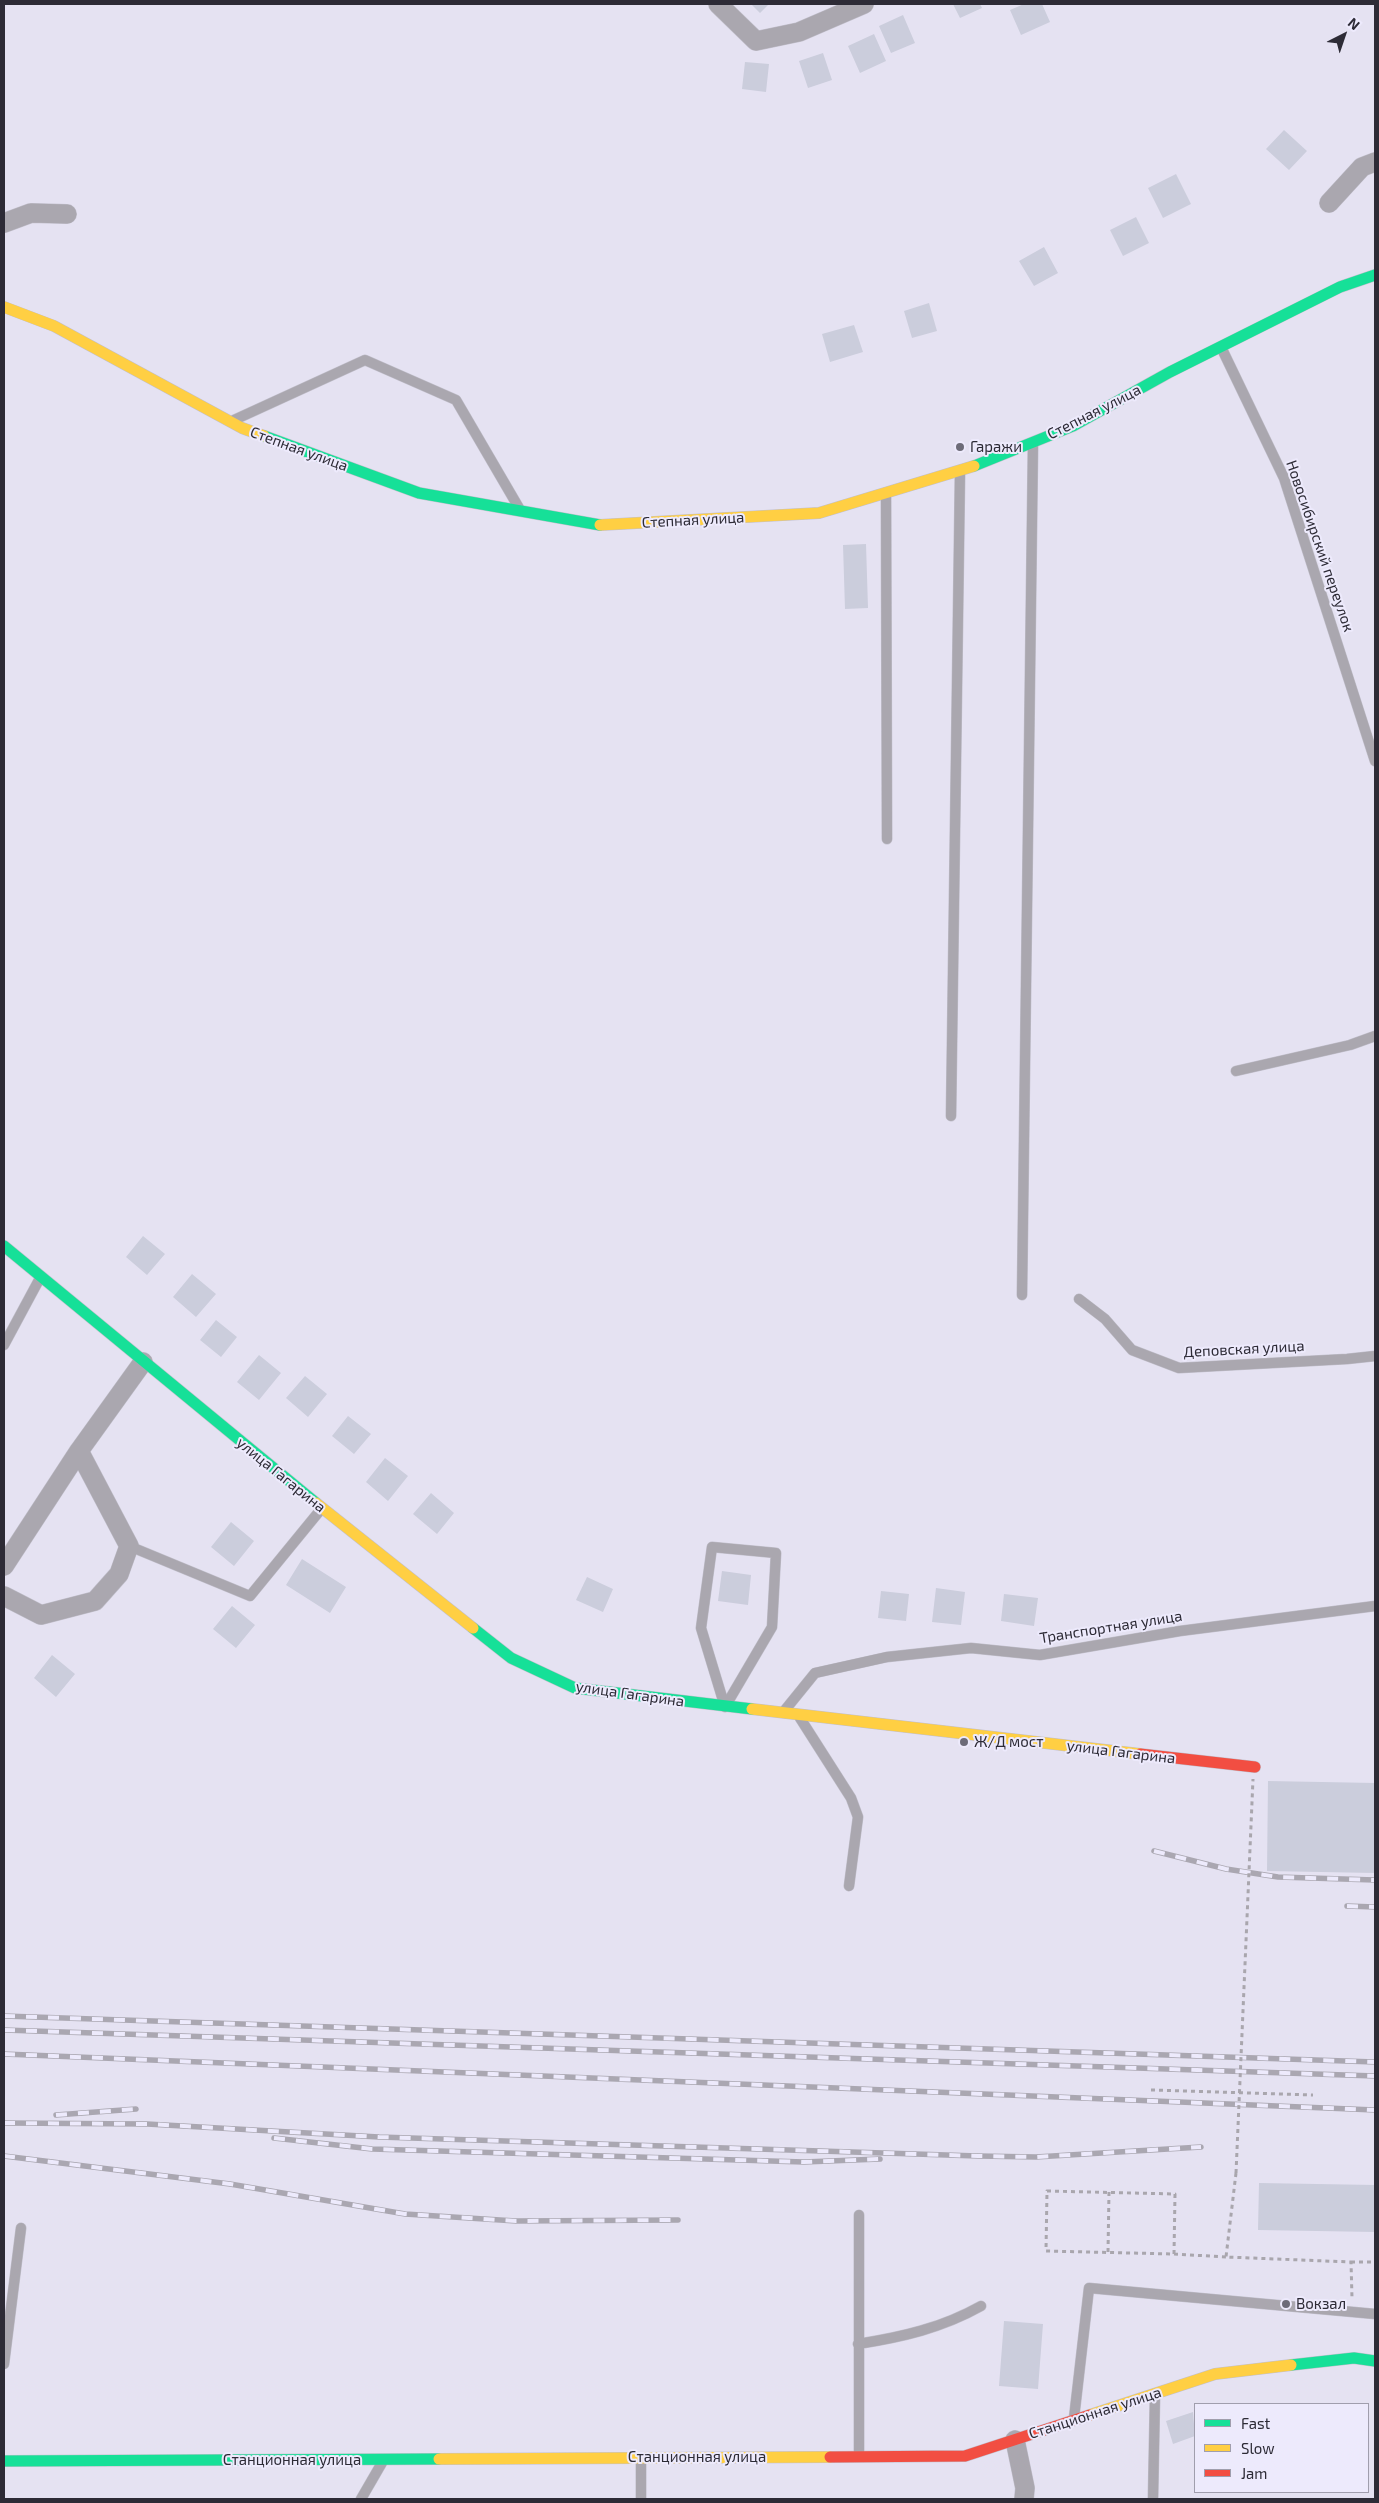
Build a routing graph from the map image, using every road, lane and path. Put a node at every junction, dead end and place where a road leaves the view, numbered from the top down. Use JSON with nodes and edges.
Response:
{"nodes":[{"id":1,"x":718,"y":4,"type":"edge"},
{"id":2,"x":864,"y":4,"type":"edge"},
{"id":3,"x":1375,"y":162,"type":"edge"},
{"id":4,"x":1329,"y":203,"type":"dead end"},
{"id":5,"x":67,"y":214,"type":"dead end"},
{"id":6,"x":4,"y":224,"type":"edge"},
{"id":7,"x":1375,"y":275,"type":"edge"},
{"id":8,"x":4,"y":307,"type":"edge"},
{"id":9,"x":1221,"y":346,"type":"junction"},
{"id":10,"x":230,"y":421,"type":"junction"},
{"id":11,"x":1033,"y":442,"type":"junction"},
{"id":12,"x":960,"y":471,"type":"junction"},
{"id":13,"x":886,"y":493,"type":"junction"},
{"id":14,"x":521,"y":511,"type":"junction"},
{"id":15,"x":1372,"y":739,"type":"edge"},
{"id":16,"x":1375,"y":760,"type":"edge"},
{"id":17,"x":887,"y":839,"type":"dead end"},
{"id":18,"x":1375,"y":1036,"type":"edge"},
{"id":19,"x":1236,"y":1071,"type":"dead end"},
{"id":20,"x":951,"y":1116,"type":"dead end"},
{"id":21,"x":4,"y":1246,"type":"edge"},
{"id":22,"x":40,"y":1277,"type":"junction"},
{"id":23,"x":1022,"y":1295,"type":"dead end"},
{"id":24,"x":1079,"y":1299,"type":"dead end"},
{"id":25,"x":4,"y":1345,"type":"edge"},
{"id":26,"x":1375,"y":1356,"type":"edge"},
{"id":27,"x":142,"y":1362,"type":"junction"},
{"id":28,"x":78,"y":1450,"type":"junction"},
{"id":29,"x":322,"y":1508,"type":"junction"},
{"id":30,"x":129,"y":1546,"type":"junction"},
{"id":31,"x":4,"y":1566,"type":"edge"},
{"id":32,"x":4,"y":1596,"type":"edge"},
{"id":33,"x":1375,"y":1606,"type":"edge"},
{"id":34,"x":725,"y":1707,"type":"junction"},
{"id":35,"x":783,"y":1713,"type":"junction"},
{"id":36,"x":798,"y":1715,"type":"junction"},
{"id":37,"x":1254,"y":1773,"type":"joint"},
{"id":38,"x":849,"y":1886,"type":"dead end"},
{"id":39,"x":1152,"y":2090,"type":"dead end"},
{"id":40,"x":1238,"y":2092,"type":"junction"},
{"id":41,"x":1313,"y":2095,"type":"dead end"},
{"id":42,"x":1109,"y":2192,"type":"junction"},
{"id":43,"x":859,"y":2216,"type":"dead end"},
{"id":44,"x":21,"y":2228,"type":"dead end"},
{"id":45,"x":1108,"y":2252,"type":"junction"},
{"id":46,"x":1174,"y":2254,"type":"junction"},
{"id":47,"x":1226,"y":2258,"type":"junction"},
{"id":48,"x":1352,"y":2262,"type":"junction"},
{"id":49,"x":1375,"y":2262,"type":"edge"},
{"id":50,"x":980,"y":2306,"type":"dead end"},
{"id":51,"x":1352,"y":2312,"type":"junction"},
{"id":52,"x":1375,"y":2314,"type":"edge"},
{"id":53,"x":858,"y":2344,"type":"junction"},
{"id":54,"x":1375,"y":2361,"type":"edge"},
{"id":55,"x":4,"y":2364,"type":"edge"},
{"id":56,"x":1155,"y":2394,"type":"junction"},
{"id":57,"x":1074,"y":2420,"type":"junction"},
{"id":58,"x":1015,"y":2440,"type":"junction"},
{"id":59,"x":859,"y":2457,"type":"junction"},
{"id":60,"x":641,"y":2458,"type":"junction"},
{"id":61,"x":385,"y":2459,"type":"junction"},
{"id":62,"x":4,"y":2461,"type":"edge"},
{"id":63,"x":362,"y":2499,"type":"edge"},
{"id":64,"x":642,"y":2499,"type":"edge"},
{"id":65,"x":1024,"y":2499,"type":"edge"},
{"id":66,"x":1153,"y":2499,"type":"edge"}],
"edges":[{"from":1,"to":2,"type":"street"},
{"from":3,"to":4,"type":"street"},
{"from":5,"to":6,"type":"street"},
{"from":7,"to":9,"type":"main road","name":"Степная улица"},
{"from":8,"to":10,"type":"main road","name":"Степная улица"},
{"from":9,"to":11,"type":"main road","name":"Степная улица"},
{"from":9,"to":15,"type":"lane","name":"Новосибирский переулок"},
{"from":10,"to":14,"type":"main road","name":"Степная улица"},
{"from":10,"to":14,"type":"lane"},
{"from":11,"to":12,"type":"main road","name":"Степная улица"},
{"from":11,"to":23,"type":"lane"},
{"from":12,"to":13,"type":"main road","name":"Степная улица"},
{"from":12,"to":20,"type":"lane"},
{"from":13,"to":14,"type":"main road","name":"Степная улица"},
{"from":13,"to":17,"type":"lane"},
{"from":15,"to":16,"type":"lane","name":"Новосибирский переулок"},
{"from":18,"to":19,"type":"lane"},
{"from":21,"to":22,"type":"main road","name":"улица Гагарина"},
{"from":22,"to":25,"type":"lane"},
{"from":22,"to":27,"type":"main road","name":"улица Гагарина"},
{"from":24,"to":26,"type":"lane","name":"Деповская улица"},
{"from":27,"to":28,"type":"street"},
{"from":27,"to":29,"type":"main road","name":"улица Гагарина"},
{"from":28,"to":30,"type":"street"},
{"from":28,"to":31,"type":"street"},
{"from":29,"to":30,"type":"lane"},
{"from":29,"to":34,"type":"main road","name":"улица Гагарина"},
{"from":30,"to":32,"type":"street"},
{"from":33,"to":35,"type":"lane","name":"Транспортная улица"},
{"from":34,"to":34,"type":"lane"},
{"from":34,"to":35,"type":"main road","name":"улица Гагарина"},
{"from":35,"to":36,"type":"main road","name":"улица Гагарина"},
{"from":36,"to":37,"type":"main road","name":"улица Гагарина"},
{"from":36,"to":38,"type":"lane"},
{"from":37,"to":40,"type":"path","bridge":true},
{"from":39,"to":40,"type":"path"},
{"from":40,"to":41,"type":"path"},
{"from":40,"to":47,"type":"path","bridge":true},
{"from":42,"to":45,"type":"path"},
{"from":42,"to":45,"type":"path"},
{"from":42,"to":46,"type":"path"},
{"from":43,"to":53,"type":"lane"},
{"from":44,"to":55,"type":"lane"},
{"from":45,"to":46,"type":"path"},
{"from":46,"to":47,"type":"path"},
{"from":47,"to":48,"type":"path"},
{"from":48,"to":49,"type":"path"},
{"from":48,"to":51,"type":"path"},
{"from":50,"to":53,"type":"lane"},
{"from":51,"to":52,"type":"lane"},
{"from":51,"to":57,"type":"lane"},
{"from":53,"to":59,"type":"lane"},
{"from":54,"to":56,"type":"main road","name":"Станционная улица"},
{"from":56,"to":57,"type":"main road","name":"Станционная улица"},
{"from":56,"to":66,"type":"lane"},
{"from":57,"to":58,"type":"main road","name":"Станционная улица"},
{"from":58,"to":59,"type":"main road","name":"Станционная улица"},
{"from":58,"to":65,"type":"street"},
{"from":59,"to":60,"type":"main road","name":"Станционная улица"},
{"from":60,"to":61,"type":"main road","name":"Станционная улица"},
{"from":60,"to":64,"type":"lane"},
{"from":61,"to":62,"type":"main road","name":"Станционная улица"},
{"from":61,"to":63,"type":"lane"}]}
